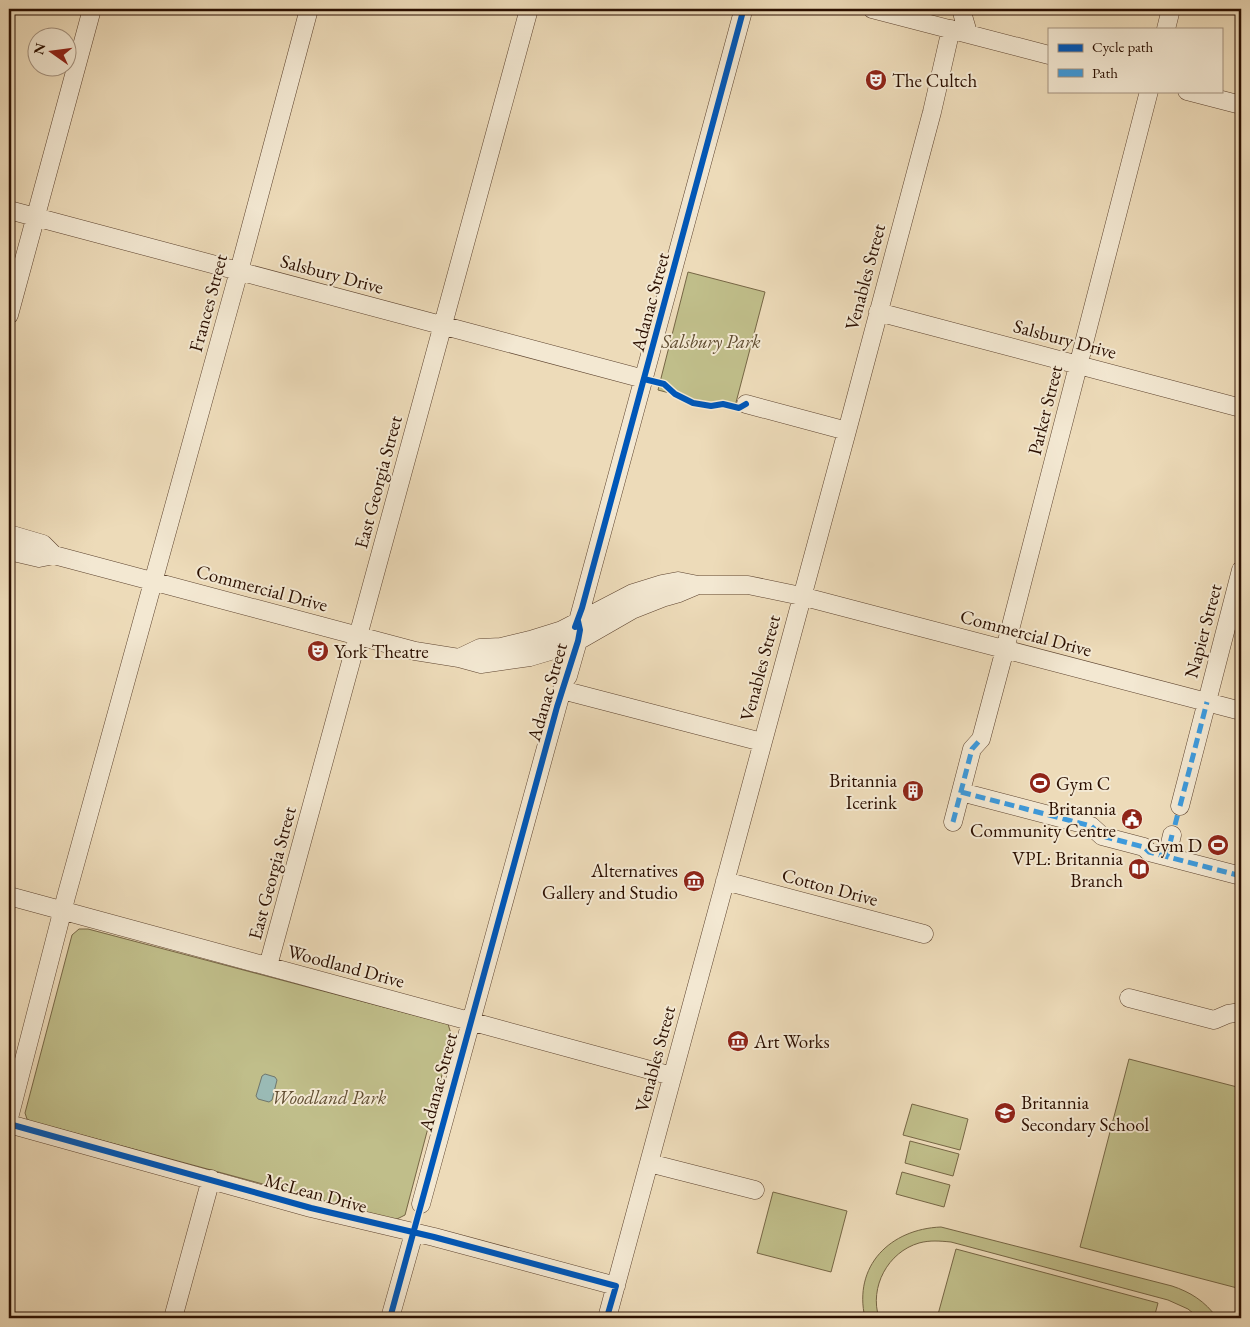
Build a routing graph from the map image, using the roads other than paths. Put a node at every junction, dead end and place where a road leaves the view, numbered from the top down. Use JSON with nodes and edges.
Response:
{"nodes":[{"id":1,"x":92,"y":9,"type":"edge"},
{"id":2,"x":309,"y":9,"type":"edge"},
{"id":3,"x":529,"y":9,"type":"edge"},
{"id":4,"x":872,"y":9,"type":"edge"},
{"id":5,"x":950,"y":9,"type":"edge"},
{"id":6,"x":961,"y":9,"type":"edge"},
{"id":7,"x":1171,"y":9,"type":"edge"},
{"id":8,"x":744,"y":11,"type":"edge"},
{"id":9,"x":1166,"y":28,"type":"edge"},
{"id":10,"x":952,"y":29,"type":"junction"},
{"id":11,"x":1048,"y":55,"type":"edge"},
{"id":12,"x":1149,"y":92,"type":"edge"},
{"id":13,"x":1191,"y":92,"type":"edge"},
{"id":14,"x":1241,"y":106,"type":"edge"},
{"id":15,"x":9,"y":210,"type":"edge"},
{"id":16,"x":35,"y":217,"type":"junction"},
{"id":17,"x":239,"y":271,"type":"junction"},
{"id":18,"x":878,"y":312,"type":"junction"},
{"id":19,"x":9,"y":314,"type":"edge"},
{"id":20,"x":442,"y":325,"type":"junction"},
{"id":21,"x":1078,"y":365,"type":"junction"},
{"id":22,"x":644,"y":379,"type":"junction"},
{"id":23,"x":746,"y":404,"type":"dead end"},
{"id":24,"x":1241,"y":408,"type":"edge"},
{"id":25,"x":847,"y":430,"type":"junction"},
{"id":26,"x":9,"y":534,"type":"edge"},
{"id":27,"x":9,"y":551,"type":"edge"},
{"id":28,"x":54,"y":555,"type":"junction"},
{"id":29,"x":1241,"y":570,"type":"edge"},
{"id":30,"x":154,"y":582,"type":"junction"},
{"id":31,"x":698,"y":585,"type":"junction"},
{"id":32,"x":801,"y":596,"type":"junction"},
{"id":33,"x":578,"y":621,"type":"junction"},
{"id":34,"x":359,"y":636,"type":"junction"},
{"id":35,"x":578,"y":641,"type":"junction"},
{"id":36,"x":1005,"y":650,"type":"junction"},
{"id":37,"x":460,"y":658,"type":"junction"},
{"id":38,"x":562,"y":690,"type":"junction"},
{"id":39,"x":1207,"y":702,"type":"junction"},
{"id":40,"x":1241,"y":711,"type":"edge"},
{"id":41,"x":762,"y":742,"type":"junction"},
{"id":42,"x":961,"y":792,"type":"junction"},
{"id":43,"x":953,"y":822,"type":"dead end"},
{"id":44,"x":1167,"y":856,"type":"junction"},
{"id":45,"x":1241,"y":876,"type":"edge"},
{"id":46,"x":725,"y":881,"type":"junction"},
{"id":47,"x":9,"y":896,"type":"edge"},
{"id":48,"x":63,"y":911,"type":"junction"},
{"id":49,"x":924,"y":934,"type":"dead end"},
{"id":50,"x":268,"y":966,"type":"junction"},
{"id":51,"x":1129,"y":998,"type":"dead end"},
{"id":52,"x":1241,"y":1012,"type":"edge"},
{"id":53,"x":470,"y":1021,"type":"junction"},
{"id":54,"x":672,"y":1076,"type":"junction"},
{"id":55,"x":9,"y":1118,"type":"edge"},
{"id":56,"x":9,"y":1124,"type":"edge"},
{"id":57,"x":649,"y":1162,"type":"junction"},
{"id":58,"x":210,"y":1179,"type":"junction"},
{"id":59,"x":755,"y":1190,"type":"dead end"},
{"id":60,"x":421,"y":1204,"type":"dead end"},
{"id":61,"x":414,"y":1233,"type":"junction"},
{"id":62,"x":616,"y":1286,"type":"junction"},
{"id":63,"x":173,"y":1318,"type":"edge"},
{"id":64,"x":390,"y":1318,"type":"edge"},
{"id":65,"x":609,"y":1318,"type":"edge"}],
"edges":[{"from":1,"to":16,"type":"street"},
{"from":2,"to":17,"type":"street","name":"Frances Street"},
{"from":3,"to":20,"type":"street","name":"East Georgia Street"},
{"from":4,"to":10,"type":"street"},
{"from":5,"to":10,"type":"street","name":"Venables Street"},
{"from":6,"to":10,"type":"street","name":"Venables Street"},
{"from":7,"to":9,"type":"street"},
{"from":8,"to":22,"type":"street","name":"Adanac Street"},
{"from":10,"to":11,"type":"street"},
{"from":10,"to":18,"type":"street","name":"Venables Street"},
{"from":12,"to":21,"type":"street","name":"Parker Street"},
{"from":13,"to":14,"type":"street"},
{"from":15,"to":16,"type":"street","name":"Salsbury Drive"},
{"from":16,"to":17,"type":"street","name":"Salsbury Drive"},
{"from":16,"to":19,"type":"street"},
{"from":17,"to":20,"type":"street","name":"Salsbury Drive"},
{"from":17,"to":30,"type":"street","name":"Frances Street"},
{"from":18,"to":21,"type":"street","name":"Salsbury Drive"},
{"from":18,"to":25,"type":"street","name":"Venables Street"},
{"from":20,"to":22,"type":"street","name":"Salsbury Drive"},
{"from":20,"to":34,"type":"street","name":"East Georgia Street"},
{"from":21,"to":24,"type":"street","name":"Salsbury Drive"},
{"from":21,"to":36,"type":"street","name":"Parker Street"},
{"from":22,"to":33,"type":"street","name":"Adanac Street"},
{"from":23,"to":25,"type":"street"},
{"from":25,"to":32,"type":"street","name":"Venables Street"},
{"from":26,"to":28,"type":"street","name":"Commercial Drive"},
{"from":27,"to":28,"type":"street","name":"Commercial Drive"},
{"from":28,"to":30,"type":"street","name":"Commercial Drive"},
{"from":29,"to":39,"type":"street","name":"Napier Street"},
{"from":30,"to":34,"type":"street","name":"Commercial Drive"},
{"from":30,"to":48,"type":"street","name":"Frances Street"},
{"from":31,"to":32,"type":"street","name":"Commercial Drive"},
{"from":31,"to":33,"type":"street","name":"Commercial Drive"},
{"from":31,"to":35,"type":"street","name":"Commercial Drive"},
{"from":32,"to":36,"type":"street","name":"Commercial Drive"},
{"from":32,"to":41,"type":"street","name":"Venables Street"},
{"from":33,"to":37,"type":"street","name":"Commercial Drive"},
{"from":34,"to":37,"type":"street","name":"Commercial Drive"},
{"from":34,"to":50,"type":"street","name":"East Georgia Street"},
{"from":35,"to":37,"type":"street","name":"Commercial Drive"},
{"from":35,"to":38,"type":"street","name":"Adanac Street"},
{"from":36,"to":39,"type":"street","name":"Commercial Drive"},
{"from":36,"to":42,"type":"street","name":"Parker Street"},
{"from":38,"to":41,"type":"street"},
{"from":38,"to":53,"type":"street","name":"Adanac Street"},
{"from":39,"to":40,"type":"street","name":"Commercial Drive"},
{"from":39,"to":44,"type":"street","name":"Napier Street"},
{"from":41,"to":46,"type":"street","name":"Venables Street"},
{"from":42,"to":43,"type":"street","name":"Parker Street"},
{"from":42,"to":44,"type":"street"},
{"from":44,"to":45,"type":"street"},
{"from":46,"to":49,"type":"street","name":"Cotton Drive"},
{"from":46,"to":54,"type":"street","name":"Venables Street"},
{"from":47,"to":48,"type":"street","name":"Woodland Drive"},
{"from":48,"to":50,"type":"street","name":"Woodland Drive"},
{"from":48,"to":55,"type":"street","name":"Frances Street"},
{"from":50,"to":53,"type":"street","name":"Woodland Drive"},
{"from":51,"to":52,"type":"street"},
{"from":53,"to":54,"type":"street","name":"Woodland Drive"},
{"from":53,"to":60,"type":"street","name":"Adanac Street"},
{"from":54,"to":57,"type":"street","name":"Venables Street"},
{"from":56,"to":58,"type":"street","name":"McLean Drive"},
{"from":57,"to":59,"type":"street"},
{"from":57,"to":62,"type":"street","name":"Venables Street"},
{"from":58,"to":61,"type":"street","name":"McLean Drive"},
{"from":58,"to":63,"type":"street"},
{"from":61,"to":62,"type":"street","name":"McLean Drive"},
{"from":61,"to":64,"type":"street"},
{"from":62,"to":65,"type":"street","name":"Venables Street"}]}
